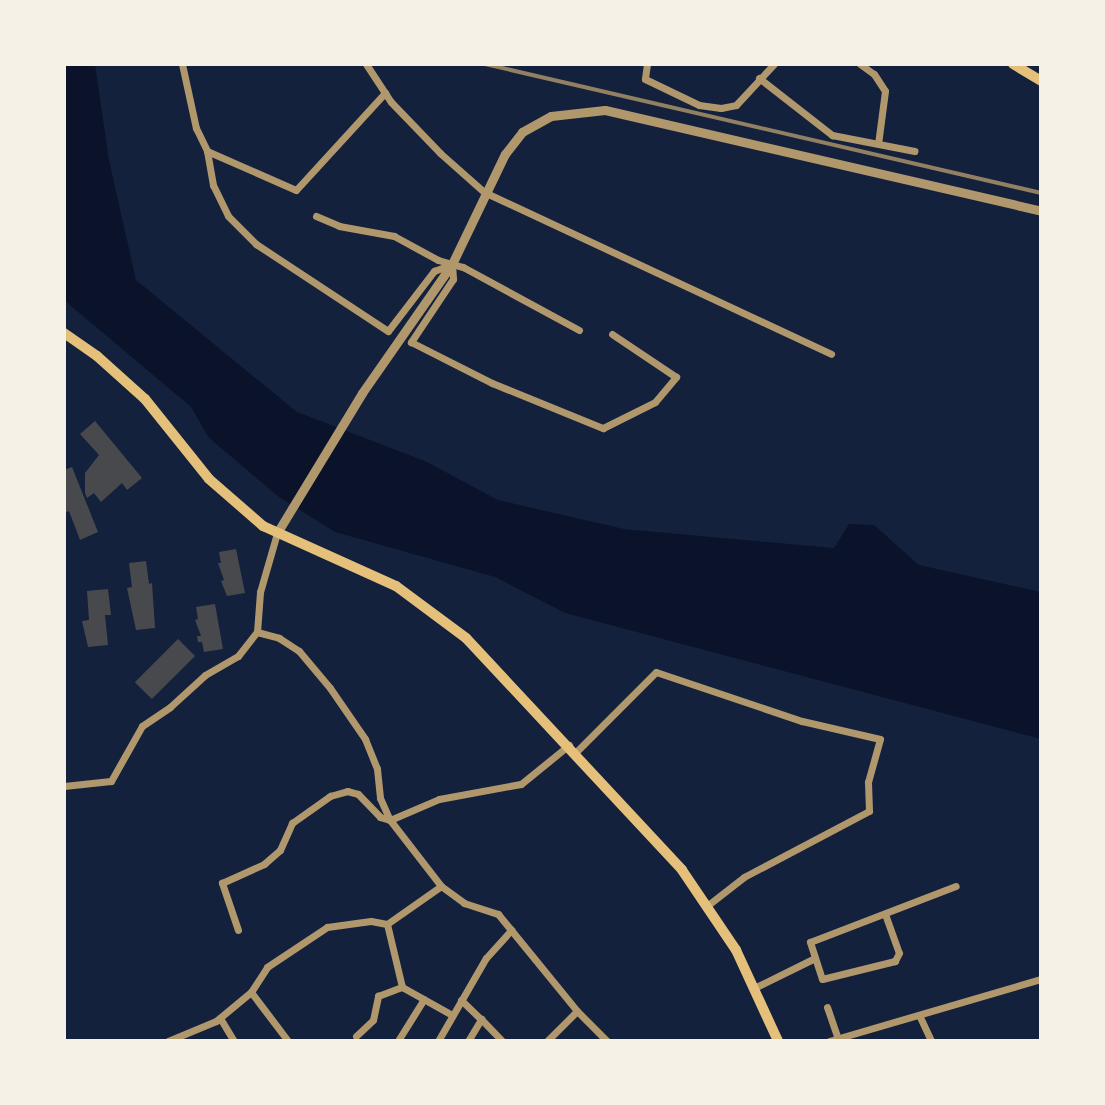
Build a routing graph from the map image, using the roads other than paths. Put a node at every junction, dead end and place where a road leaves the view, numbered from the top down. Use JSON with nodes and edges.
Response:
{"nodes":[{"id":1,"x":182,"y":64,"type":"edge"},
{"id":2,"x":366,"y":64,"type":"edge"},
{"id":3,"x":647,"y":64,"type":"edge"},
{"id":4,"x":774,"y":64,"type":"edge"},
{"id":5,"x":860,"y":64,"type":"edge"},
{"id":6,"x":1013,"y":64,"type":"edge"},
{"id":7,"x":759,"y":78,"type":"junction"},
{"id":8,"x":1041,"y":81,"type":"edge"},
{"id":9,"x":385,"y":93,"type":"junction"},
{"id":10,"x":878,"y":144,"type":"junction"},
{"id":11,"x":207,"y":151,"type":"junction"},
{"id":12,"x":914,"y":151,"type":"dead end"},
{"id":13,"x":484,"y":192,"type":"junction"},
{"id":14,"x":1041,"y":211,"type":"edge"},
{"id":15,"x":316,"y":216,"type":"dead end"},
{"id":16,"x":452,"y":264,"type":"junction"},
{"id":17,"x":579,"y":330,"type":"dead end"},
{"id":18,"x":64,"y":333,"type":"edge"},
{"id":19,"x":612,"y":334,"type":"dead end"},
{"id":20,"x":831,"y":354,"type":"dead end"},
{"id":21,"x":277,"y":533,"type":"junction"},
{"id":22,"x":257,"y":632,"type":"junction"},
{"id":23,"x":573,"y":748,"type":"junction"},
{"id":24,"x":64,"y":786,"type":"edge"},
{"id":25,"x":390,"y":820,"type":"junction"},
{"id":26,"x":441,"y":886,"type":"junction"},
{"id":27,"x":956,"y":886,"type":"dead end"},
{"id":28,"x":708,"y":905,"type":"junction"},
{"id":29,"x":885,"y":914,"type":"junction"},
{"id":30,"x":387,"y":924,"type":"junction"},
{"id":31,"x":238,"y":930,"type":"dead end"},
{"id":32,"x":511,"y":930,"type":"junction"},
{"id":33,"x":813,"y":959,"type":"junction"},
{"id":34,"x":1041,"y":979,"type":"edge"},
{"id":35,"x":402,"y":987,"type":"junction"},
{"id":36,"x":756,"y":987,"type":"junction"},
{"id":37,"x":251,"y":992,"type":"junction"},
{"id":38,"x":424,"y":999,"type":"junction"},
{"id":39,"x":461,"y":1000,"type":"junction"},
{"id":40,"x":827,"y":1007,"type":"dead end"},
{"id":41,"x":577,"y":1011,"type":"junction"},
{"id":42,"x":452,"y":1015,"type":"junction"},
{"id":43,"x":920,"y":1017,"type":"junction"},
{"id":44,"x":220,"y":1018,"type":"junction"},
{"id":45,"x":481,"y":1019,"type":"junction"},
{"id":46,"x":356,"y":1036,"type":"dead end"},
{"id":47,"x":399,"y":1039,"type":"edge"},
{"id":48,"x":833,"y":1040,"type":"edge"},
{"id":49,"x":168,"y":1041,"type":"edge"},
{"id":50,"x":234,"y":1041,"type":"edge"},
{"id":51,"x":288,"y":1041,"type":"edge"},
{"id":52,"x":438,"y":1041,"type":"edge"},
{"id":53,"x":468,"y":1041,"type":"edge"},
{"id":54,"x":502,"y":1041,"type":"edge"},
{"id":55,"x":547,"y":1041,"type":"edge"},
{"id":56,"x":607,"y":1041,"type":"edge"},
{"id":57,"x":778,"y":1041,"type":"edge"},
{"id":58,"x":931,"y":1041,"type":"edge"}],
"edges":[{"from":1,"to":11,"type":"street"},
{"from":2,"to":9,"type":"street"},
{"from":3,"to":7,"type":"street"},
{"from":4,"to":7,"type":"street"},
{"from":5,"to":10,"type":"street"},
{"from":6,"to":8,"type":"main road"},
{"from":7,"to":10,"type":"street"},
{"from":9,"to":11,"type":"street"},
{"from":9,"to":13,"type":"street"},
{"from":10,"to":12,"type":"street"},
{"from":11,"to":16,"type":"street"},
{"from":13,"to":14,"type":"street"},
{"from":13,"to":16,"type":"street"},
{"from":13,"to":20,"type":"street"},
{"from":15,"to":16,"type":"street"},
{"from":16,"to":17,"type":"street"},
{"from":16,"to":19,"type":"street"},
{"from":16,"to":21,"type":"street"},
{"from":18,"to":21,"type":"main road"},
{"from":21,"to":22,"type":"street"},
{"from":21,"to":23,"type":"main road"},
{"from":22,"to":24,"type":"street"},
{"from":22,"to":25,"type":"street"},
{"from":23,"to":25,"type":"street"},
{"from":23,"to":28,"type":"main road"},
{"from":23,"to":28,"type":"street"},
{"from":25,"to":26,"type":"street"},
{"from":25,"to":31,"type":"street"},
{"from":26,"to":30,"type":"street"},
{"from":26,"to":32,"type":"street"},
{"from":27,"to":29,"type":"street"},
{"from":28,"to":36,"type":"main road"},
{"from":29,"to":33,"type":"street"},
{"from":29,"to":33,"type":"street"},
{"from":30,"to":35,"type":"street"},
{"from":30,"to":37,"type":"street"},
{"from":32,"to":39,"type":"street"},
{"from":32,"to":41,"type":"street"},
{"from":33,"to":36,"type":"street"},
{"from":34,"to":43,"type":"street"},
{"from":35,"to":38,"type":"street"},
{"from":35,"to":46,"type":"street"},
{"from":36,"to":57,"type":"main road"},
{"from":37,"to":44,"type":"street"},
{"from":37,"to":51,"type":"street"},
{"from":38,"to":42,"type":"street"},
{"from":38,"to":47,"type":"street"},
{"from":39,"to":42,"type":"street"},
{"from":39,"to":45,"type":"street"},
{"from":40,"to":48,"type":"street"},
{"from":41,"to":55,"type":"street"},
{"from":41,"to":56,"type":"street"},
{"from":42,"to":52,"type":"street"},
{"from":43,"to":48,"type":"street"},
{"from":43,"to":58,"type":"street"},
{"from":44,"to":49,"type":"street"},
{"from":44,"to":50,"type":"street"},
{"from":45,"to":53,"type":"street"},
{"from":45,"to":54,"type":"street"}]}
